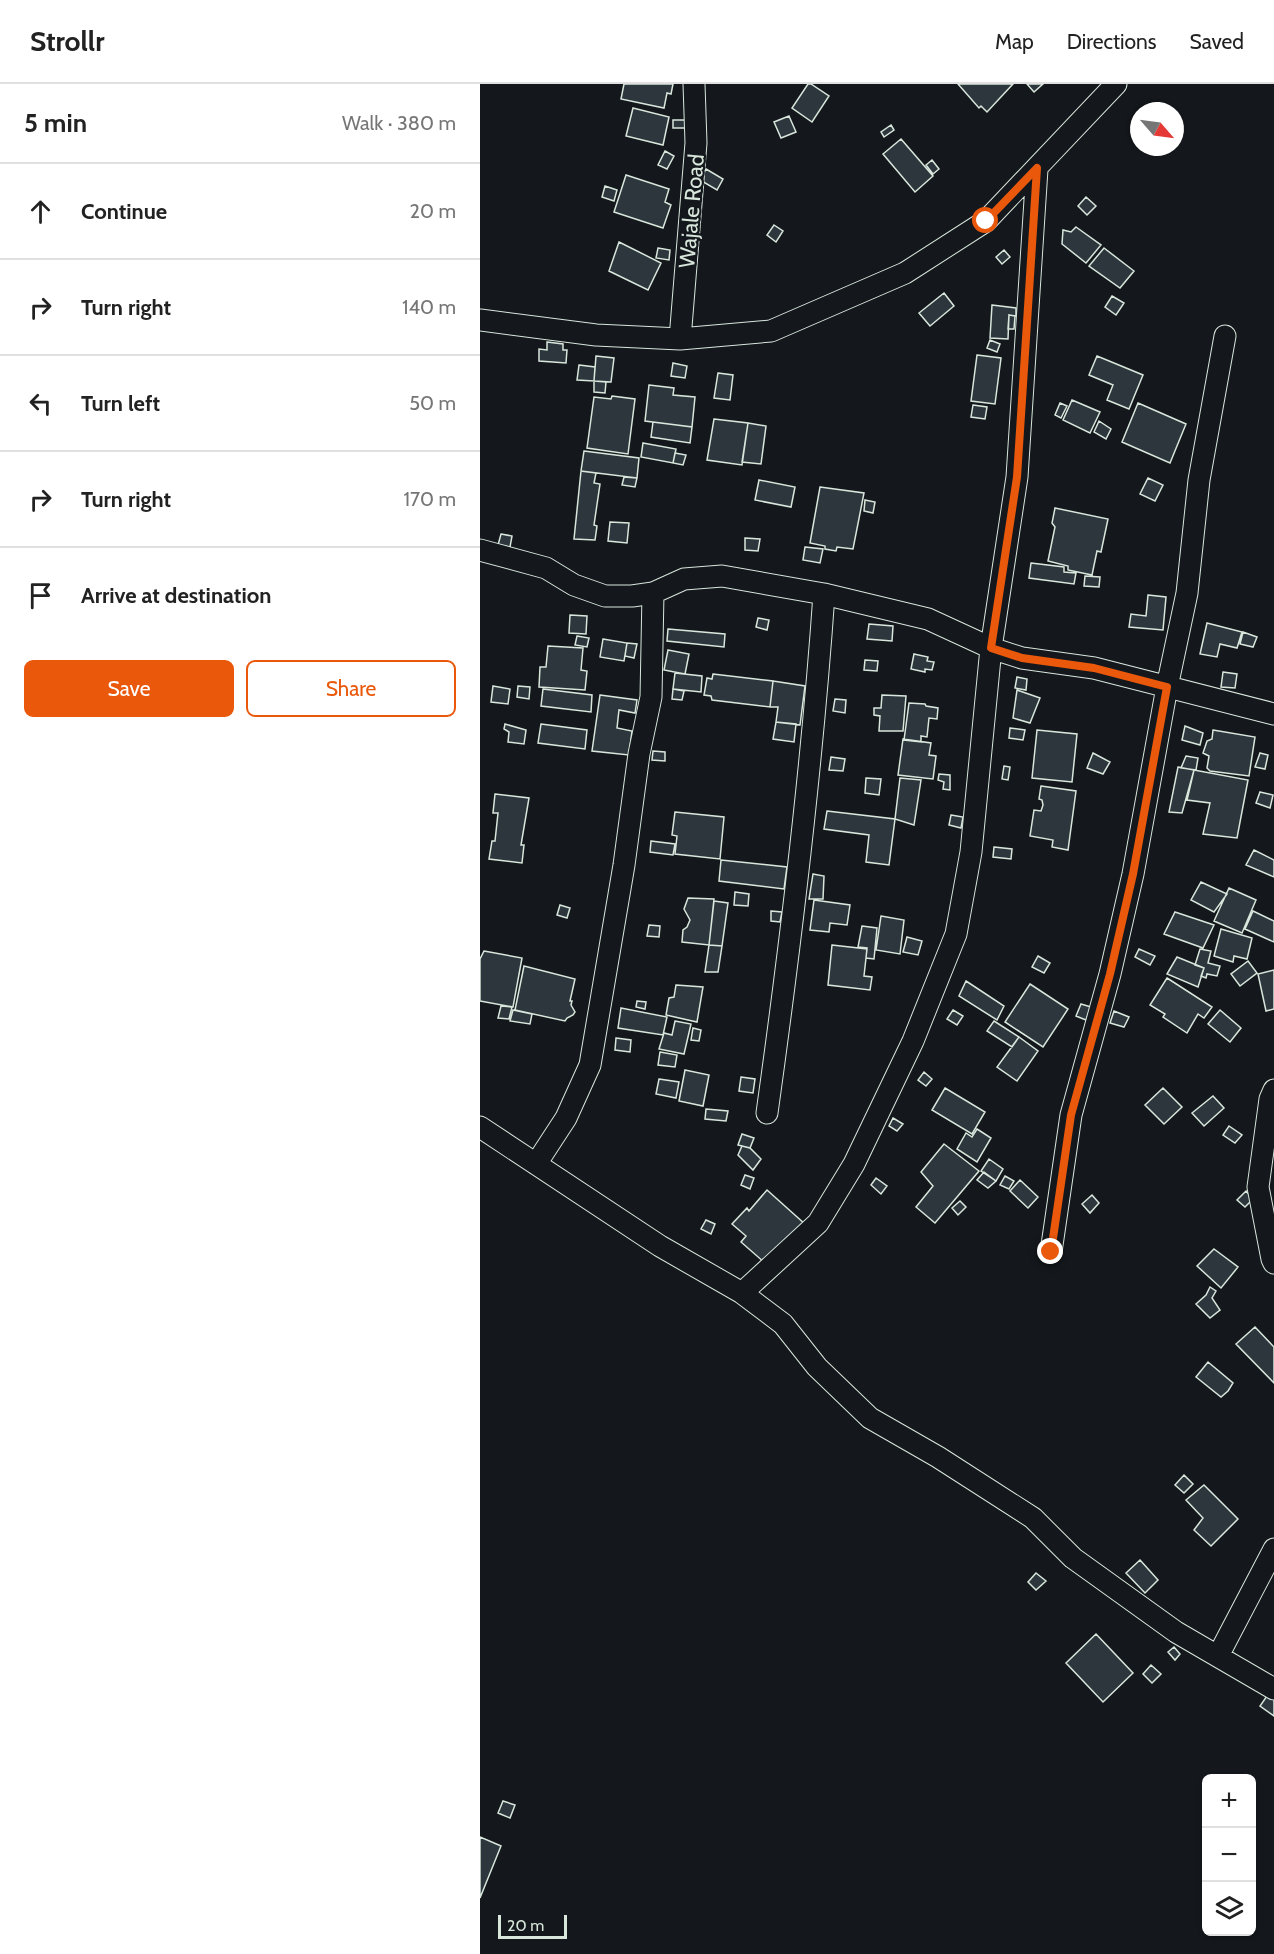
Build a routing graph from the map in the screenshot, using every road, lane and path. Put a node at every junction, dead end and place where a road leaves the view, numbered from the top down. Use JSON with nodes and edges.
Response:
{"nodes":[{"id":1,"x":694,"y":84,"type":"edge"},
{"id":2,"x":1116,"y":84,"type":"edge"},
{"id":3,"x":1037,"y":168,"type":"junction"},
{"id":4,"x":480,"y":320,"type":"edge"},
{"id":5,"x":1225,"y":336,"type":"dead end"},
{"id":6,"x":680,"y":339,"type":"junction"},
{"id":7,"x":480,"y":550,"type":"edge"},
{"id":8,"x":653,"y":593,"type":"junction"},
{"id":9,"x":824,"y":594,"type":"junction"},
{"id":10,"x":991,"y":648,"type":"junction"},
{"id":11,"x":1167,"y":687,"type":"junction"},
{"id":12,"x":1274,"y":714,"type":"edge"},
{"id":13,"x":1273,"y":1097,"type":"edge"},
{"id":14,"x":767,"y":1113,"type":"dead end"},
{"id":15,"x":480,"y":1126,"type":"edge"},
{"id":16,"x":536,"y":1164,"type":"junction"},
{"id":17,"x":1051,"y":1252,"type":"dead end"},
{"id":18,"x":1274,"y":1263,"type":"edge"},
{"id":19,"x":742,"y":1293,"type":"junction"},
{"id":20,"x":1274,"y":1549,"type":"edge"},
{"id":21,"x":1218,"y":1656,"type":"junction"},
{"id":22,"x":1274,"y":1689,"type":"edge"}],
"edges":[{"from":1,"to":6,"type":"street","name":"Wajale Road"},
{"from":2,"to":3,"type":"street"},
{"from":3,"to":6,"type":"street"},
{"from":3,"to":10,"type":"street"},
{"from":4,"to":6,"type":"street"},
{"from":5,"to":11,"type":"street"},
{"from":7,"to":8,"type":"street"},
{"from":8,"to":9,"type":"street"},
{"from":8,"to":16,"type":"street"},
{"from":9,"to":10,"type":"street"},
{"from":9,"to":14,"type":"street"},
{"from":10,"to":11,"type":"street"},
{"from":10,"to":19,"type":"street"},
{"from":11,"to":12,"type":"street"},
{"from":11,"to":17,"type":"street"},
{"from":13,"to":18,"type":"street"},
{"from":15,"to":16,"type":"street"},
{"from":16,"to":19,"type":"street"},
{"from":19,"to":21,"type":"street"},
{"from":20,"to":21,"type":"street"},
{"from":21,"to":22,"type":"street"}]}
